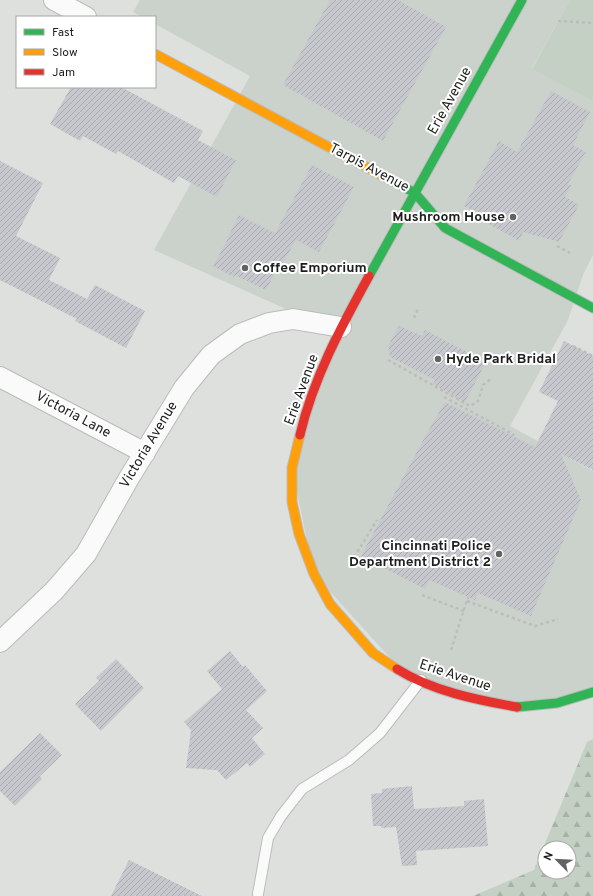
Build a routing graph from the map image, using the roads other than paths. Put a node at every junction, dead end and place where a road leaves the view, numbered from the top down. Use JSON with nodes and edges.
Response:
{"nodes":[{"id":1,"x":54,"y":0,"type":"edge"},
{"id":2,"x":522,"y":0,"type":"edge"},
{"id":3,"x":84,"y":16,"type":"edge"},
{"id":4,"x":156,"y":55,"type":"edge"},
{"id":5,"x":415,"y":193,"type":"junction"},
{"id":6,"x":593,"y":308,"type":"edge"},
{"id":7,"x":342,"y":327,"type":"junction"},
{"id":8,"x":0,"y":377,"type":"edge"},
{"id":9,"x":145,"y":453,"type":"junction"},
{"id":10,"x":0,"y":642,"type":"edge"},
{"id":11,"x":421,"y":680,"type":"junction"},
{"id":12,"x":593,"y":692,"type":"edge"},
{"id":13,"x":258,"y":894,"type":"dead end"}],
"edges":[{"from":1,"to":3,"type":"street"},
{"from":2,"to":5,"type":"street","name":"Erie Avenue"},
{"from":4,"to":5,"type":"street","name":"Tarpis Avenue"},
{"from":5,"to":6,"type":"street","name":"Tarpis Avenue"},
{"from":5,"to":7,"type":"street","name":"Erie Avenue"},
{"from":7,"to":9,"type":"street","name":"Victoria Avenue"},
{"from":7,"to":11,"type":"street","name":"Erie Avenue"},
{"from":8,"to":9,"type":"street","name":"Victoria Lane"},
{"from":9,"to":10,"type":"street","name":"Victoria Avenue"},
{"from":11,"to":12,"type":"street","name":"Erie Avenue"},
{"from":11,"to":13,"type":"lane"}]}
